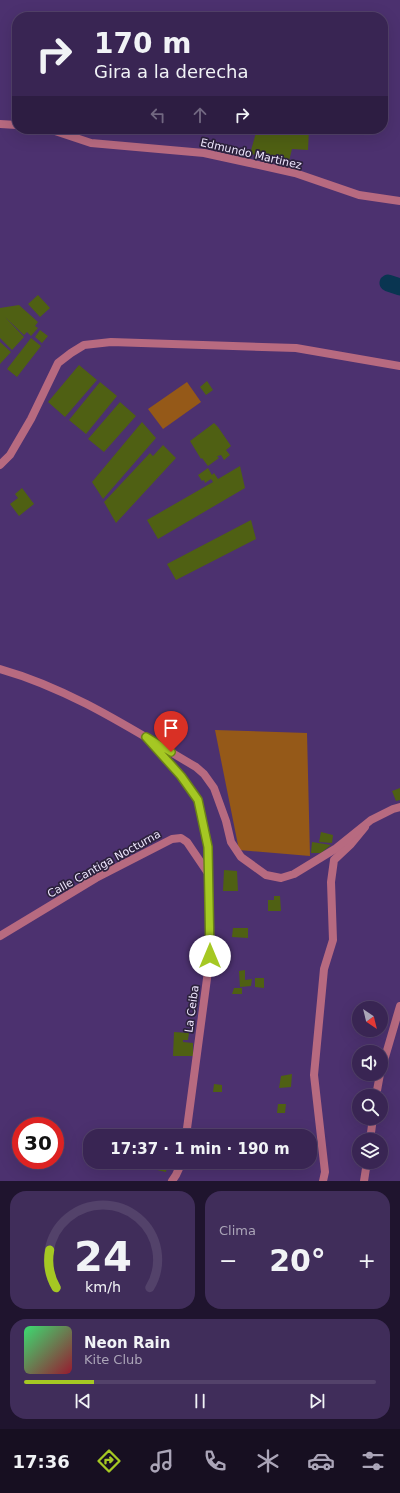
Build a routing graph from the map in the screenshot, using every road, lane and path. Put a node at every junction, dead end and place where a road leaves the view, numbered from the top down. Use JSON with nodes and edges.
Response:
{"nodes":[{"id":1,"x":0,"y":124,"type":"edge"},
{"id":2,"x":12,"y":125,"type":"edge"},
{"id":3,"x":64,"y":134,"type":"edge"},
{"id":4,"x":400,"y":201,"type":"edge"},
{"id":5,"x":400,"y":366,"type":"edge"},
{"id":6,"x":0,"y":465,"type":"edge"},
{"id":7,"x":0,"y":669,"type":"edge"},
{"id":8,"x":146,"y":737,"type":"junction"},
{"id":9,"x":400,"y":807,"type":"edge"},
{"id":10,"x":371,"y":820,"type":"junction"},
{"id":11,"x":208,"y":873,"type":"junction"},
{"id":12,"x":0,"y":936,"type":"edge"},
{"id":13,"x":400,"y":1006,"type":"edge"},
{"id":14,"x":388,"y":1047,"type":"edge"},
{"id":15,"x":187,"y":1129,"type":"edge"},
{"id":16,"x":179,"y":1169,"type":"edge"},
{"id":17,"x":366,"y":1169,"type":"edge"},
{"id":18,"x":172,"y":1181,"type":"edge"},
{"id":19,"x":323,"y":1181,"type":"edge"},
{"id":20,"x":364,"y":1181,"type":"edge"}],
"edges":[{"from":1,"to":2,"type":"street"},
{"from":3,"to":4,"type":"street","name":"Edmundo Martinez"},
{"from":5,"to":6,"type":"street"},
{"from":7,"to":8,"type":"street"},
{"from":8,"to":10,"type":"street"},
{"from":8,"to":11,"type":"street","name":"La Ceiba"},
{"from":9,"to":10,"type":"street"},
{"from":10,"to":19,"type":"street"},
{"from":11,"to":12,"type":"street","name":"Calle Cantiga Nocturna"},
{"from":11,"to":15,"type":"street","name":"La Ceiba"},
{"from":13,"to":14,"type":"street"},
{"from":16,"to":18,"type":"street"},
{"from":17,"to":20,"type":"street"}]}
